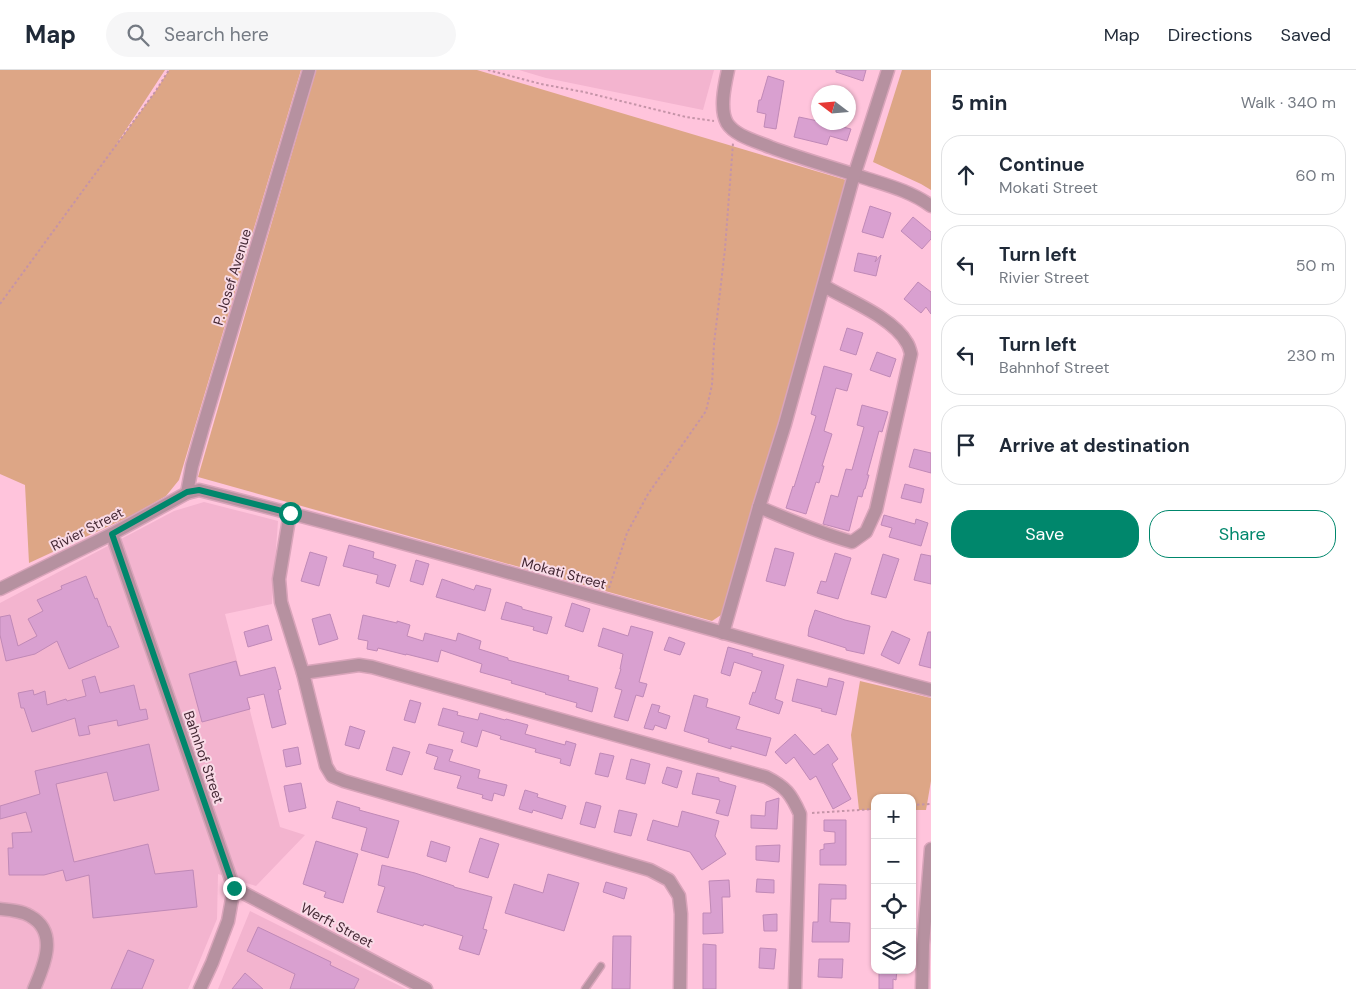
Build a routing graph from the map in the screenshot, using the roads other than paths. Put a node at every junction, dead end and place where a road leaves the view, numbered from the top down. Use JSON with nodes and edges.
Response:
{"nodes":[{"id":1,"x":309,"y":70,"type":"edge"},
{"id":2,"x":728,"y":70,"type":"edge"},
{"id":3,"x":888,"y":70,"type":"edge"},
{"id":4,"x":854,"y":174,"type":"junction"},
{"id":5,"x":931,"y":206,"type":"edge"},
{"id":6,"x":824,"y":286,"type":"junction"},
{"id":7,"x":187,"y":492,"type":"junction"},
{"id":8,"x":759,"y":507,"type":"junction"},
{"id":9,"x":290,"y":513,"type":"junction"},
{"id":10,"x":112,"y":534,"type":"junction"},
{"id":11,"x":0,"y":589,"type":"edge"},
{"id":12,"x":723,"y":633,"type":"junction"},
{"id":13,"x":303,"y":674,"type":"junction"},
{"id":14,"x":931,"y":690,"type":"edge"},
{"id":15,"x":931,"y":849,"type":"edge"},
{"id":16,"x":234,"y":888,"type":"junction"},
{"id":17,"x":0,"y":909,"type":"edge"},
{"id":18,"x":601,"y":966,"type":"dead end"},
{"id":19,"x":34,"y":989,"type":"edge"},
{"id":20,"x":200,"y":989,"type":"edge"},
{"id":21,"x":426,"y":989,"type":"edge"},
{"id":22,"x":586,"y":989,"type":"edge"},
{"id":23,"x":680,"y":989,"type":"edge"},
{"id":24,"x":795,"y":989,"type":"edge"},
{"id":25,"x":922,"y":989,"type":"edge"}],
"edges":[{"from":1,"to":7,"type":"street","name":"P. Josef Avenue"},
{"from":2,"to":4,"type":"street"},
{"from":3,"to":4,"type":"street"},
{"from":4,"to":5,"type":"street"},
{"from":4,"to":6,"type":"street"},
{"from":6,"to":8,"type":"street"},
{"from":6,"to":8,"type":"street"},
{"from":7,"to":9,"type":"street","name":"Mokati Street"},
{"from":7,"to":10,"type":"street","name":"Rivier Street"},
{"from":8,"to":12,"type":"street"},
{"from":9,"to":12,"type":"street","name":"Mokati Street"},
{"from":9,"to":13,"type":"street"},
{"from":10,"to":11,"type":"street","name":"Rivier Street"},
{"from":10,"to":16,"type":"street","name":"Bahnhof Street"},
{"from":12,"to":14,"type":"street","name":"Mokati Street"},
{"from":13,"to":23,"type":"street"},
{"from":13,"to":24,"type":"street"},
{"from":15,"to":25,"type":"street"},
{"from":16,"to":20,"type":"street","name":"Bahnhof Street"},
{"from":16,"to":21,"type":"street","name":"Werft Street"},
{"from":17,"to":19,"type":"street"},
{"from":18,"to":22,"type":"lane"}]}
